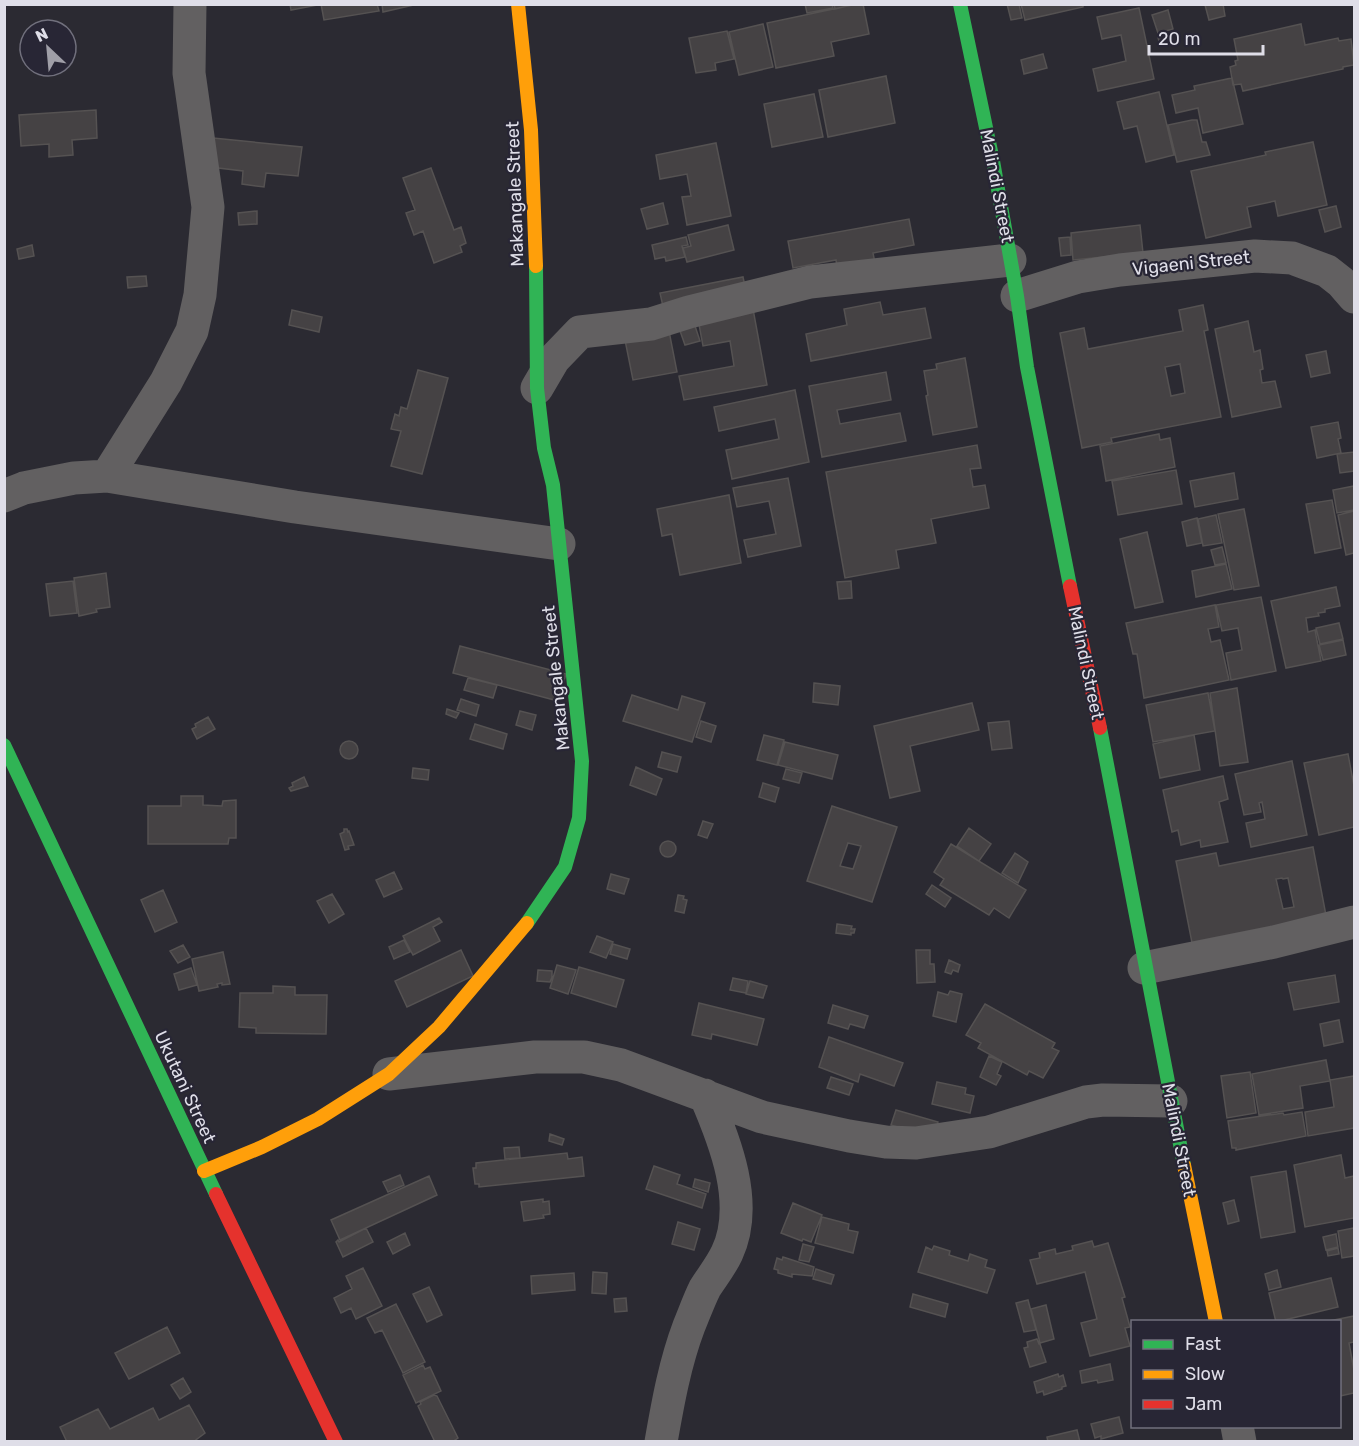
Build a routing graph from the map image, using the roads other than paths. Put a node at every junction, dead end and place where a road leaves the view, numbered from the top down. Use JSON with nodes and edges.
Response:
{"nodes":[{"id":1,"x":190,"y":4,"type":"edge"},
{"id":2,"x":518,"y":4,"type":"edge"},
{"id":3,"x":960,"y":4,"type":"edge"},
{"id":4,"x":1010,"y":260,"type":"junction"},
{"id":5,"x":1017,"y":296,"type":"junction"},
{"id":6,"x":1354,"y":297,"type":"edge"},
{"id":7,"x":537,"y":388,"type":"junction"},
{"id":8,"x":107,"y":476,"type":"junction"},
{"id":9,"x":4,"y":496,"type":"edge"},
{"id":10,"x":559,"y":544,"type":"junction"},
{"id":11,"x":4,"y":745,"type":"edge"},
{"id":12,"x":1354,"y":922,"type":"edge"},
{"id":13,"x":1144,"y":968,"type":"junction"},
{"id":14,"x":389,"y":1074,"type":"junction"},
{"id":15,"x":705,"y":1095,"type":"junction"},
{"id":16,"x":1171,"y":1101,"type":"junction"},
{"id":17,"x":204,"y":1171,"type":"junction"},
{"id":18,"x":1216,"y":1320,"type":"edge"},
{"id":19,"x":336,"y":1442,"type":"edge"},
{"id":20,"x":661,"y":1442,"type":"edge"}],
"edges":[{"from":1,"to":8,"type":"street"},
{"from":2,"to":7,"type":"street","name":"Makangale Street"},
{"from":3,"to":4,"type":"street","name":"Malindi Street"},
{"from":4,"to":5,"type":"street","name":"Malindi Street"},
{"from":4,"to":7,"type":"street"},
{"from":5,"to":6,"type":"street","name":"Vigaeni Street"},
{"from":5,"to":13,"type":"street","name":"Malindi Street"},
{"from":7,"to":10,"type":"street","name":"Makangale Street"},
{"from":8,"to":9,"type":"street"},
{"from":8,"to":10,"type":"street"},
{"from":10,"to":14,"type":"street","name":"Makangale Street"},
{"from":11,"to":17,"type":"street","name":"Ukutani Street"},
{"from":12,"to":13,"type":"street"},
{"from":13,"to":16,"type":"street","name":"Malindi Street"},
{"from":14,"to":15,"type":"street"},
{"from":14,"to":17,"type":"street","name":"Makangale Street"},
{"from":15,"to":16,"type":"street"},
{"from":15,"to":20,"type":"street"},
{"from":16,"to":18,"type":"street","name":"Malindi Street"},
{"from":17,"to":19,"type":"street","name":"Ukutani Street"}]}
